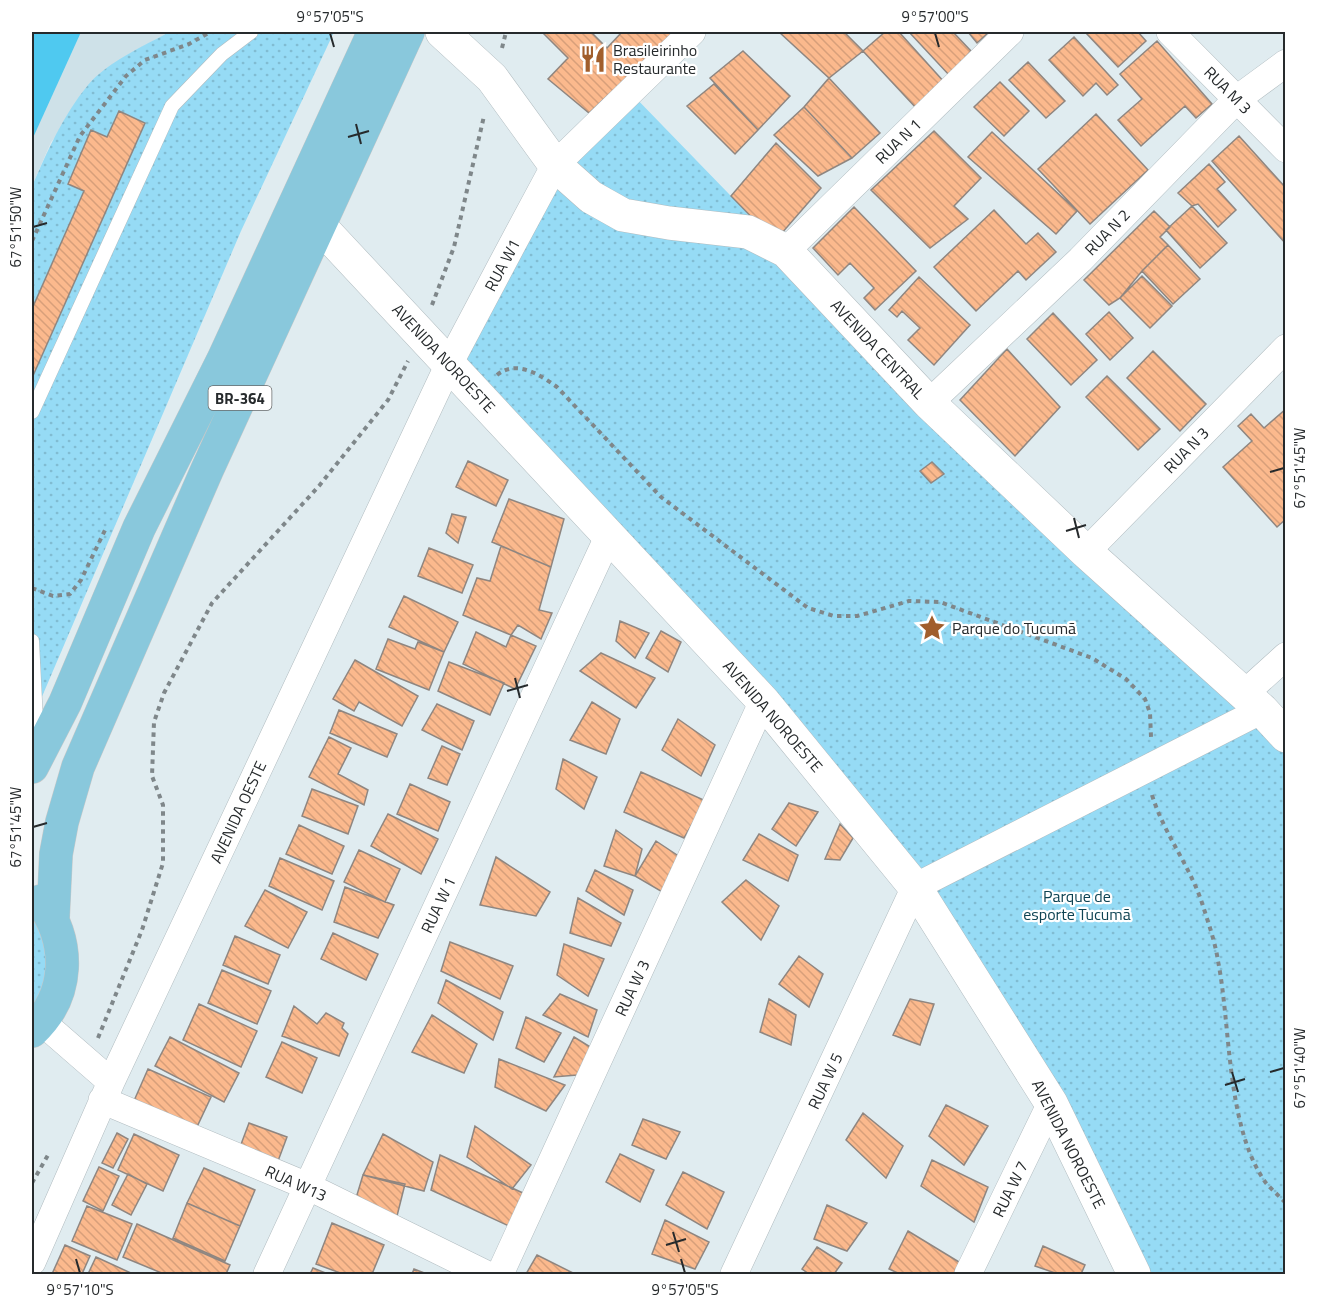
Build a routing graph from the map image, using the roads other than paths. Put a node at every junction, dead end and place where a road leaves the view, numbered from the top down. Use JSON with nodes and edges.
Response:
{"nodes":[{"id":1,"x":251,"y":32,"type":"edge"},
{"id":2,"x":374,"y":32,"type":"edge"},
{"id":3,"x":408,"y":32,"type":"edge"},
{"id":4,"x":442,"y":32,"type":"edge"},
{"id":5,"x":692,"y":32,"type":"edge"},
{"id":6,"x":1010,"y":32,"type":"edge"},
{"id":7,"x":1170,"y":32,"type":"edge"},
{"id":8,"x":1286,"y":63,"type":"edge"},
{"id":9,"x":1237,"y":99,"type":"junction"},
{"id":10,"x":1286,"y":148,"type":"edge"},
{"id":11,"x":555,"y":165,"type":"junction"},
{"id":12,"x":319,"y":225,"type":"junction"},
{"id":13,"x":786,"y":251,"type":"junction"},
{"id":14,"x":1286,"y":348,"type":"edge"},
{"id":15,"x":449,"y":364,"type":"junction"},
{"id":16,"x":929,"y":403,"type":"junction"},
{"id":17,"x":32,"y":412,"type":"edge"},
{"id":18,"x":609,"y":535,"type":"junction"},
{"id":19,"x":1086,"y":552,"type":"junction"},
{"id":20,"x":32,"y":641,"type":"edge"},
{"id":21,"x":1286,"y":656,"type":"edge"},
{"id":22,"x":763,"y":701,"type":"junction"},
{"id":23,"x":1253,"y":702,"type":"junction"},
{"id":24,"x":1286,"y":736,"type":"edge"},
{"id":25,"x":35,"y":762,"type":"edge"},
{"id":26,"x":915,"y":887,"type":"junction"},
{"id":27,"x":32,"y":891,"type":"edge"},
{"id":28,"x":53,"y":917,"type":"junction"},
{"id":29,"x":37,"y":1026,"type":"edge"},
{"id":30,"x":107,"y":1091,"type":"junction"},
{"id":31,"x":1051,"y":1103,"type":"junction"},
{"id":32,"x":307,"y":1186,"type":"junction"},
{"id":33,"x":32,"y":1262,"type":"edge"},
{"id":34,"x":267,"y":1275,"type":"edge"},
{"id":35,"x":486,"y":1275,"type":"edge"},
{"id":36,"x":501,"y":1275,"type":"edge"},
{"id":37,"x":734,"y":1275,"type":"edge"},
{"id":38,"x":968,"y":1275,"type":"edge"},
{"id":39,"x":1134,"y":1275,"type":"edge"}],
"edges":[{"from":1,"to":17,"type":"lane"},
{"from":2,"to":25,"type":"main road","number":"BR-364"},
{"from":3,"to":12,"type":"main road","number":"BR-364"},
{"from":4,"to":11,"type":"street","name":"AVENIDA CENTRAL"},
{"from":5,"to":11,"type":"street","name":"RUA W1"},
{"from":6,"to":13,"type":"street","name":"RUA N 1"},
{"from":7,"to":9,"type":"street","name":"RUA M 3"},
{"from":8,"to":9,"type":"street","name":"RUA N 2"},
{"from":9,"to":10,"type":"street","name":"RUA M 3"},
{"from":9,"to":16,"type":"street","name":"RUA N 2"},
{"from":11,"to":13,"type":"street","name":"AVENIDA CENTRAL"},
{"from":11,"to":15,"type":"street","name":"RUA W1"},
{"from":12,"to":15,"type":"street","name":"AVENIDA NOROESTE"},
{"from":12,"to":28,"type":"main road","number":"BR-364"},
{"from":13,"to":16,"type":"street","name":"AVENIDA CENTRAL"},
{"from":14,"to":19,"type":"street","name":"RUA N 3"},
{"from":15,"to":18,"type":"street","name":"AVENIDA NOROESTE"},
{"from":15,"to":30,"type":"street","name":"AVENIDA OESTE"},
{"from":16,"to":19,"type":"street","name":"AVENIDA CENTRAL"},
{"from":18,"to":22,"type":"street","name":"AVENIDA NOROESTE"},
{"from":18,"to":32,"type":"street","name":"RUA W 1"},
{"from":19,"to":23,"type":"street","name":"AVENIDA CENTRAL"},
{"from":20,"to":25,"type":"lane"},
{"from":21,"to":23,"type":"street"},
{"from":22,"to":26,"type":"street","name":"AVENIDA NOROESTE"},
{"from":22,"to":36,"type":"street","name":"RUA W 3"},
{"from":23,"to":24,"type":"street","name":"AVENIDA CENTRAL"},
{"from":23,"to":26,"type":"street"},
{"from":26,"to":31,"type":"street","name":"AVENIDA NOROESTE"},
{"from":26,"to":37,"type":"street","name":"RUA W 5"},
{"from":27,"to":28,"type":"main road","number":"BR-364"},
{"from":28,"to":29,"type":"main road","number":"BR-364"},
{"from":29,"to":30,"type":"street","name":"RUA W13"},
{"from":30,"to":32,"type":"street","name":"RUA W13"},
{"from":30,"to":33,"type":"street","name":"AVENIDA OESTE"},
{"from":31,"to":38,"type":"street","name":"RUA W 7"},
{"from":31,"to":39,"type":"street","name":"AVENIDA NOROESTE"},
{"from":32,"to":34,"type":"street","name":"RUA W 1"},
{"from":32,"to":35,"type":"street","name":"RUA W13"}]}
